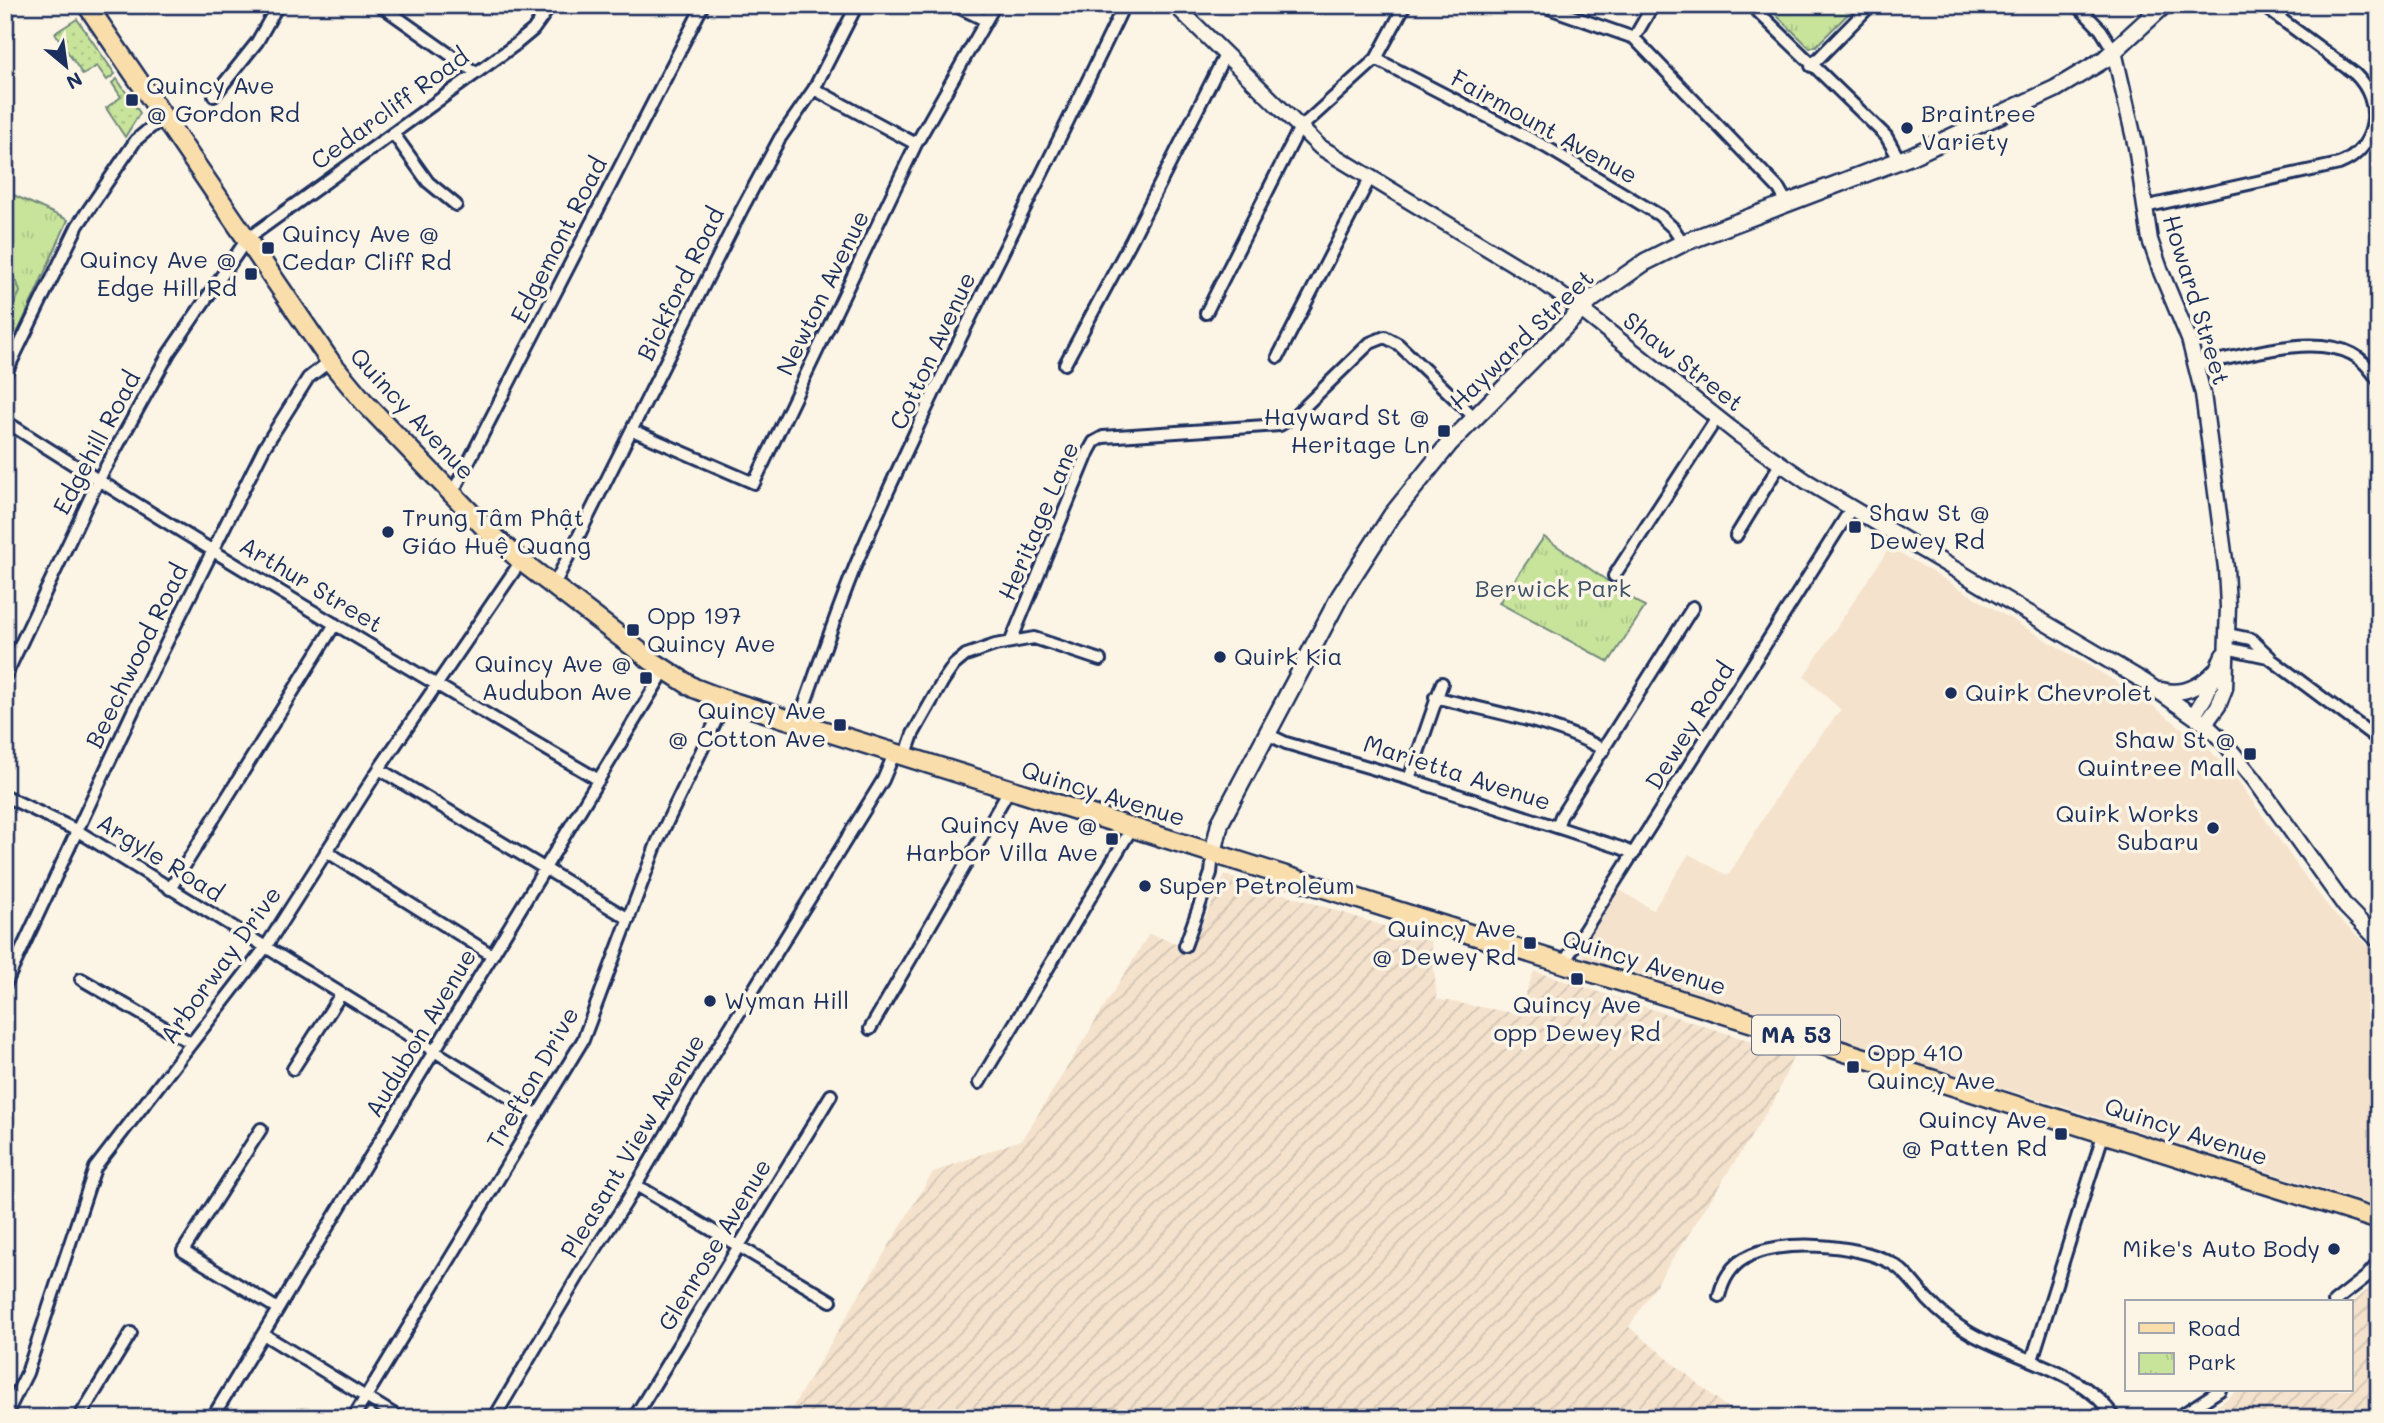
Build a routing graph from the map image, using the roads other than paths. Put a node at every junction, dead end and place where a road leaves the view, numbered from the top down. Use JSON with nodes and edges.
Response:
{"nodes":[{"id":1,"x":278,"y":5,"type":"edge"},
{"id":2,"x":380,"y":5,"type":"edge"},
{"id":3,"x":551,"y":5,"type":"edge"},
{"id":4,"x":703,"y":5,"type":"edge"},
{"id":5,"x":857,"y":5,"type":"edge"},
{"id":6,"x":954,"y":5,"type":"edge"},
{"id":7,"x":995,"y":5,"type":"edge"},
{"id":8,"x":1124,"y":5,"type":"edge"},
{"id":9,"x":1175,"y":5,"type":"edge"},
{"id":10,"x":1405,"y":5,"type":"edge"},
{"id":11,"x":1540,"y":5,"type":"edge"},
{"id":12,"x":1653,"y":5,"type":"edge"},
{"id":13,"x":1751,"y":5,"type":"edge"},
{"id":14,"x":1871,"y":5,"type":"edge"},
{"id":15,"x":2077,"y":5,"type":"edge"},
{"id":16,"x":2164,"y":5,"type":"edge"},
{"id":17,"x":2262,"y":5,"type":"edge"},
{"id":18,"x":97,"y":9,"type":"edge"},
{"id":19,"x":985,"y":20,"type":"junction"},
{"id":20,"x":1634,"y":38,"type":"junction"},
{"id":21,"x":2114,"y":51,"type":"junction"},
{"id":22,"x":1226,"y":55,"type":"junction"},
{"id":23,"x":1376,"y":60,"type":"junction"},
{"id":24,"x":1811,"y":66,"type":"junction"},
{"id":25,"x":476,"y":73,"type":"junction"},
{"id":26,"x":814,"y":89,"type":"junction"},
{"id":27,"x":214,"y":96,"type":"dead end"},
{"id":28,"x":162,"y":118,"type":"junction"},
{"id":29,"x":1299,"y":129,"type":"junction"},
{"id":30,"x":393,"y":133,"type":"junction"},
{"id":31,"x":916,"y":144,"type":"junction"},
{"id":32,"x":1900,"y":161,"type":"junction"},
{"id":33,"x":1370,"y":178,"type":"junction"},
{"id":34,"x":1787,"y":203,"type":"junction"},
{"id":35,"x":456,"y":205,"type":"dead end"},
{"id":36,"x":2144,"y":207,"type":"junction"},
{"id":37,"x":247,"y":239,"type":"junction"},
{"id":38,"x":1683,"y":243,"type":"junction"},
{"id":39,"x":1580,"y":309,"type":"junction"},
{"id":40,"x":1206,"y":313,"type":"dead end"},
{"id":41,"x":1278,"y":357,"type":"dead end"},
{"id":42,"x":330,"y":360,"type":"junction"},
{"id":43,"x":1065,"y":364,"type":"dead end"},
{"id":44,"x":2197,"y":365,"type":"junction"},
{"id":45,"x":5,"y":375,"type":"edge"},
{"id":46,"x":2379,"y":381,"type":"edge"},
{"id":47,"x":1474,"y":417,"type":"junction"},
{"id":48,"x":1717,"y":418,"type":"junction"},
{"id":49,"x":5,"y":421,"type":"edge"},
{"id":50,"x":632,"y":430,"type":"junction"},
{"id":51,"x":1780,"y":464,"type":"junction"},
{"id":52,"x":98,"y":481,"type":"junction"},
{"id":53,"x":452,"y":494,"type":"junction"},
{"id":54,"x":1851,"y":509,"type":"junction"},
{"id":55,"x":1736,"y":536,"type":"dead end"},
{"id":56,"x":212,"y":549,"type":"junction"},
{"id":57,"x":521,"y":561,"type":"junction"},
{"id":58,"x":1614,"y":576,"type":"dead end"},
{"id":59,"x":553,"y":586,"type":"junction"},
{"id":60,"x":1693,"y":607,"type":"dead end"},
{"id":61,"x":335,"y":624,"type":"junction"},
{"id":62,"x":2227,"y":640,"type":"junction"},
{"id":63,"x":1011,"y":641,"type":"junction"},
{"id":64,"x":1100,"y":660,"type":"dead end"},
{"id":65,"x":2218,"y":668,"type":"junction"},
{"id":66,"x":665,"y":670,"type":"junction"},
{"id":67,"x":5,"y":677,"type":"edge"},
{"id":68,"x":1442,"y":683,"type":"dead end"},
{"id":69,"x":436,"y":685,"type":"junction"},
{"id":70,"x":2156,"y":689,"type":"junction"},
{"id":71,"x":1435,"y":697,"type":"junction"},
{"id":72,"x":726,"y":700,"type":"junction"},
{"id":73,"x":2199,"y":720,"type":"junction"},
{"id":74,"x":798,"y":723,"type":"junction"},
{"id":75,"x":1267,"y":734,"type":"junction"},
{"id":76,"x":2379,"y":740,"type":"edge"},
{"id":77,"x":1604,"y":750,"type":"junction"},
{"id":78,"x":899,"y":755,"type":"junction"},
{"id":79,"x":379,"y":769,"type":"junction"},
{"id":80,"x":1409,"y":779,"type":"junction"},
{"id":81,"x":599,"y":780,"type":"junction"},
{"id":82,"x":1009,"y":790,"type":"junction"},
{"id":83,"x":5,"y":796,"type":"edge"},
{"id":84,"x":1557,"y":827,"type":"junction"},
{"id":85,"x":1132,"y":828,"type":"junction"},
{"id":86,"x":76,"y":830,"type":"junction"},
{"id":87,"x":326,"y":851,"type":"junction"},
{"id":88,"x":1213,"y":854,"type":"junction"},
{"id":89,"x":1634,"y":854,"type":"junction"},
{"id":90,"x":545,"y":869,"type":"junction"},
{"id":91,"x":170,"y":889,"type":"junction"},
{"id":92,"x":628,"y":919,"type":"junction"},
{"id":93,"x":2379,"y":941,"type":"edge"},
{"id":94,"x":1185,"y":946,"type":"dead end"},
{"id":95,"x":265,"y":948,"type":"junction"},
{"id":96,"x":492,"y":956,"type":"junction"},
{"id":97,"x":1563,"y":964,"type":"junction"},
{"id":98,"x":81,"y":979,"type":"dead end"},
{"id":99,"x":5,"y":985,"type":"edge"},
{"id":100,"x":341,"y":994,"type":"junction"},
{"id":101,"x":870,"y":1029,"type":"dead end"},
{"id":102,"x":191,"y":1043,"type":"junction"},
{"id":103,"x":435,"y":1051,"type":"junction"},
{"id":104,"x":293,"y":1069,"type":"dead end"},
{"id":105,"x":979,"y":1083,"type":"dead end"},
{"id":106,"x":831,"y":1095,"type":"dead end"},
{"id":107,"x":538,"y":1115,"type":"junction"},
{"id":108,"x":261,"y":1129,"type":"dead end"},
{"id":109,"x":2104,"y":1132,"type":"junction"},
{"id":110,"x":636,"y":1185,"type":"junction"},
{"id":111,"x":2379,"y":1220,"type":"edge"},
{"id":112,"x":739,"y":1246,"type":"junction"},
{"id":113,"x":2379,"y":1262,"type":"edge"},
{"id":114,"x":1719,"y":1296,"type":"dead end"},
{"id":115,"x":2337,"y":1300,"type":"edge"},
{"id":116,"x":831,"y":1301,"type":"dead end"},
{"id":117,"x":278,"y":1308,"type":"junction"},
{"id":118,"x":131,"y":1333,"type":"dead end"},
{"id":119,"x":263,"y":1334,"type":"junction"},
{"id":120,"x":2032,"y":1360,"type":"junction"},
{"id":121,"x":2217,"y":1392,"type":"edge"},
{"id":122,"x":366,"y":1397,"type":"junction"},
{"id":123,"x":5,"y":1417,"type":"edge"},
{"id":124,"x":79,"y":1418,"type":"edge"},
{"id":125,"x":212,"y":1418,"type":"edge"},
{"id":126,"x":353,"y":1418,"type":"edge"},
{"id":127,"x":400,"y":1418,"type":"edge"},
{"id":128,"x":494,"y":1418,"type":"edge"},
{"id":129,"x":634,"y":1418,"type":"edge"},
{"id":130,"x":2115,"y":1418,"type":"edge"},
{"id":131,"x":2177,"y":1418,"type":"edge"}],
"edges":[{"from":1,"to":27,"type":"street"},
{"from":2,"to":25,"type":"street"},
{"from":3,"to":25,"type":"street","name":"Cedarcliff Road"},
{"from":4,"to":53,"type":"street","name":"Edgemont Road"},
{"from":5,"to":26,"type":"street","name":"Bickford Road"},
{"from":6,"to":19,"type":"street"},
{"from":7,"to":19,"type":"street","name":"Newton Avenue"},
{"from":8,"to":74,"type":"street","name":"Cotton Avenue"},
{"from":9,"to":22,"type":"street","name":"Shaw Street"},
{"from":10,"to":23,"type":"street"},
{"from":11,"to":20,"type":"street"},
{"from":12,"to":20,"type":"street"},
{"from":13,"to":24,"type":"street"},
{"from":14,"to":24,"type":"street"},
{"from":15,"to":21,"type":"street"},
{"from":16,"to":21,"type":"main road","name":"Hayward Street"},
{"from":17,"to":36,"type":"street"},
{"from":18,"to":28,"type":"main road","name":"Quincy Avenue","number":"MA 53"},
{"from":19,"to":31,"type":"street","name":"Newton Avenue"},
{"from":20,"to":34,"type":"street"},
{"from":21,"to":32,"type":"main road","name":"Hayward Street"},
{"from":21,"to":36,"type":"street","name":"Howard Street"},
{"from":22,"to":29,"type":"street","name":"Shaw Street"},
{"from":22,"to":43,"type":"street"},
{"from":23,"to":29,"type":"street"},
{"from":23,"to":38,"type":"street","name":"Fairmount Avenue"},
{"from":24,"to":32,"type":"street"},
{"from":25,"to":30,"type":"street","name":"Cedarcliff Road"},
{"from":26,"to":31,"type":"street"},
{"from":26,"to":50,"type":"street","name":"Bickford Road"},
{"from":28,"to":37,"type":"main road","name":"Quincy Avenue","number":"MA 53"},
{"from":28,"to":45,"type":"street"},
{"from":29,"to":33,"type":"street","name":"Shaw Street"},
{"from":29,"to":40,"type":"street"},
{"from":30,"to":35,"type":"street"},
{"from":30,"to":37,"type":"street","name":"Cedarcliff Road"},
{"from":31,"to":50,"type":"street","name":"Newton Avenue"},
{"from":32,"to":34,"type":"main road","name":"Hayward Street"},
{"from":33,"to":39,"type":"street","name":"Shaw Street"},
{"from":33,"to":41,"type":"street"},
{"from":34,"to":38,"type":"main road","name":"Hayward Street"},
{"from":36,"to":44,"type":"street","name":"Howard Street"},
{"from":37,"to":42,"type":"main road","name":"Quincy Avenue","number":"MA 53"},
{"from":37,"to":52,"type":"street","name":"Edgehill Road"},
{"from":38,"to":39,"type":"main road","name":"Hayward Street"},
{"from":39,"to":47,"type":"main road","name":"Hayward Street"},
{"from":39,"to":48,"type":"street","name":"Shaw Street"},
{"from":42,"to":53,"type":"main road","name":"Quincy Avenue","number":"MA 53"},
{"from":42,"to":56,"type":"street","name":"Beechwood Road"},
{"from":44,"to":46,"type":"street"},
{"from":44,"to":62,"type":"street","name":"Howard Street"},
{"from":47,"to":63,"type":"street","name":"Heritage Lane"},
{"from":47,"to":75,"type":"main road","name":"Hayward Street"},
{"from":48,"to":51,"type":"street","name":"Shaw Street"},
{"from":48,"to":58,"type":"street"},
{"from":49,"to":52,"type":"street","name":"Arthur Street"},
{"from":50,"to":59,"type":"street","name":"Bickford Road"},
{"from":51,"to":54,"type":"street","name":"Shaw Street"},
{"from":51,"to":55,"type":"street"},
{"from":52,"to":56,"type":"street","name":"Arthur Street"},
{"from":52,"to":67,"type":"street","name":"Edgehill Road"},
{"from":53,"to":57,"type":"main road","name":"Quincy Avenue","number":"MA 53"},
{"from":54,"to":70,"type":"street","name":"Shaw Street"},
{"from":54,"to":89,"type":"street","name":"Dewey Road"},
{"from":56,"to":61,"type":"street","name":"Arthur Street"},
{"from":56,"to":86,"type":"street","name":"Beechwood Road"},
{"from":57,"to":59,"type":"main road","name":"Quincy Avenue","number":"MA 53"},
{"from":57,"to":69,"type":"street","name":"Arborway Drive"},
{"from":59,"to":66,"type":"main road","name":"Quincy Avenue","number":"MA 53"},
{"from":60,"to":77,"type":"street"},
{"from":61,"to":69,"type":"street","name":"Arthur Street"},
{"from":61,"to":91,"type":"street"},
{"from":62,"to":65,"type":"street","name":"Howard Street"},
{"from":62,"to":73,"type":"street","name":"Howard Street"},
{"from":62,"to":76,"type":"street"},
{"from":63,"to":64,"type":"street","name":"Pleasant View Avenue"},
{"from":63,"to":78,"type":"street","name":"Pleasant View Avenue"},
{"from":65,"to":70,"type":"street"},
{"from":65,"to":73,"type":"street","name":"Howard Street"},
{"from":66,"to":72,"type":"main road","name":"Quincy Avenue","number":"MA 53"},
{"from":66,"to":81,"type":"street","name":"Audubon Avenue"},
{"from":68,"to":71,"type":"street"},
{"from":69,"to":79,"type":"street","name":"Arborway Drive"},
{"from":69,"to":81,"type":"street","name":"Arthur Street"},
{"from":70,"to":73,"type":"street","name":"Shaw Street"},
{"from":71,"to":77,"type":"street"},
{"from":71,"to":80,"type":"street"},
{"from":72,"to":74,"type":"main road","name":"Quincy Avenue","number":"MA 53"},
{"from":72,"to":92,"type":"street","name":"Trefton Drive"},
{"from":73,"to":93,"type":"street"},
{"from":74,"to":78,"type":"main road","name":"Quincy Avenue","number":"MA 53"},
{"from":75,"to":80,"type":"street","name":"Marietta Avenue"},
{"from":75,"to":88,"type":"main road","name":"Hayward Street"},
{"from":77,"to":84,"type":"street"},
{"from":78,"to":82,"type":"main road","name":"Quincy Avenue","number":"MA 53"},
{"from":78,"to":110,"type":"street","name":"Pleasant View Avenue"},
{"from":79,"to":87,"type":"street","name":"Arborway Drive"},
{"from":79,"to":90,"type":"street"},
{"from":80,"to":84,"type":"street","name":"Marietta Avenue"},
{"from":81,"to":90,"type":"street","name":"Audubon Avenue"},
{"from":82,"to":85,"type":"main road","name":"Quincy Avenue","number":"MA 53"},
{"from":82,"to":101,"type":"street"},
{"from":83,"to":86,"type":"street","name":"Argyle Road"},
{"from":84,"to":89,"type":"street","name":"Marietta Avenue"},
{"from":85,"to":88,"type":"main road","name":"Quincy Avenue","number":"MA 53"},
{"from":85,"to":105,"type":"street"},
{"from":86,"to":91,"type":"street","name":"Argyle Road"},
{"from":86,"to":99,"type":"street","name":"Beechwood Road"},
{"from":87,"to":95,"type":"street","name":"Arborway Drive"},
{"from":87,"to":96,"type":"street"},
{"from":88,"to":94,"type":"street"},
{"from":88,"to":97,"type":"main road","name":"Quincy Avenue","number":"MA 53"},
{"from":89,"to":97,"type":"street","name":"Dewey Road"},
{"from":90,"to":92,"type":"street"},
{"from":90,"to":96,"type":"street","name":"Audubon Avenue"},
{"from":91,"to":95,"type":"street","name":"Argyle Road"},
{"from":92,"to":107,"type":"street","name":"Trefton Drive"},
{"from":95,"to":100,"type":"street","name":"Argyle Road"},
{"from":95,"to":102,"type":"street","name":"Arborway Drive"},
{"from":96,"to":103,"type":"street","name":"Audubon Avenue"},
{"from":97,"to":109,"type":"main road","name":"Quincy Avenue","number":"MA 53"},
{"from":98,"to":102,"type":"street"},
{"from":100,"to":103,"type":"street","name":"Argyle Road"},
{"from":100,"to":104,"type":"street"},
{"from":102,"to":123,"type":"street","name":"Arborway Drive"},
{"from":103,"to":107,"type":"street","name":"Argyle Road"},
{"from":103,"to":117,"type":"street","name":"Audubon Avenue"},
{"from":106,"to":112,"type":"street","name":"Glenrose Avenue"},
{"from":107,"to":122,"type":"street","name":"Trefton Drive"},
{"from":108,"to":117,"type":"street"},
{"from":109,"to":111,"type":"main road","name":"Quincy Avenue","number":"MA 53"},
{"from":109,"to":120,"type":"street"},
{"from":110,"to":112,"type":"street"},
{"from":110,"to":128,"type":"street","name":"Pleasant View Avenue"},
{"from":112,"to":116,"type":"street"},
{"from":112,"to":129,"type":"street","name":"Glenrose Avenue"},
{"from":113,"to":115,"type":"street"},
{"from":114,"to":120,"type":"street"},
{"from":117,"to":119,"type":"street","name":"Audubon Avenue"},
{"from":118,"to":124,"type":"street"},
{"from":119,"to":122,"type":"street"},
{"from":119,"to":125,"type":"street","name":"Audubon Avenue"},
{"from":120,"to":130,"type":"street"},
{"from":121,"to":131,"type":"street"},
{"from":122,"to":126,"type":"street","name":"Trefton Drive"},
{"from":122,"to":127,"type":"street"}]}
